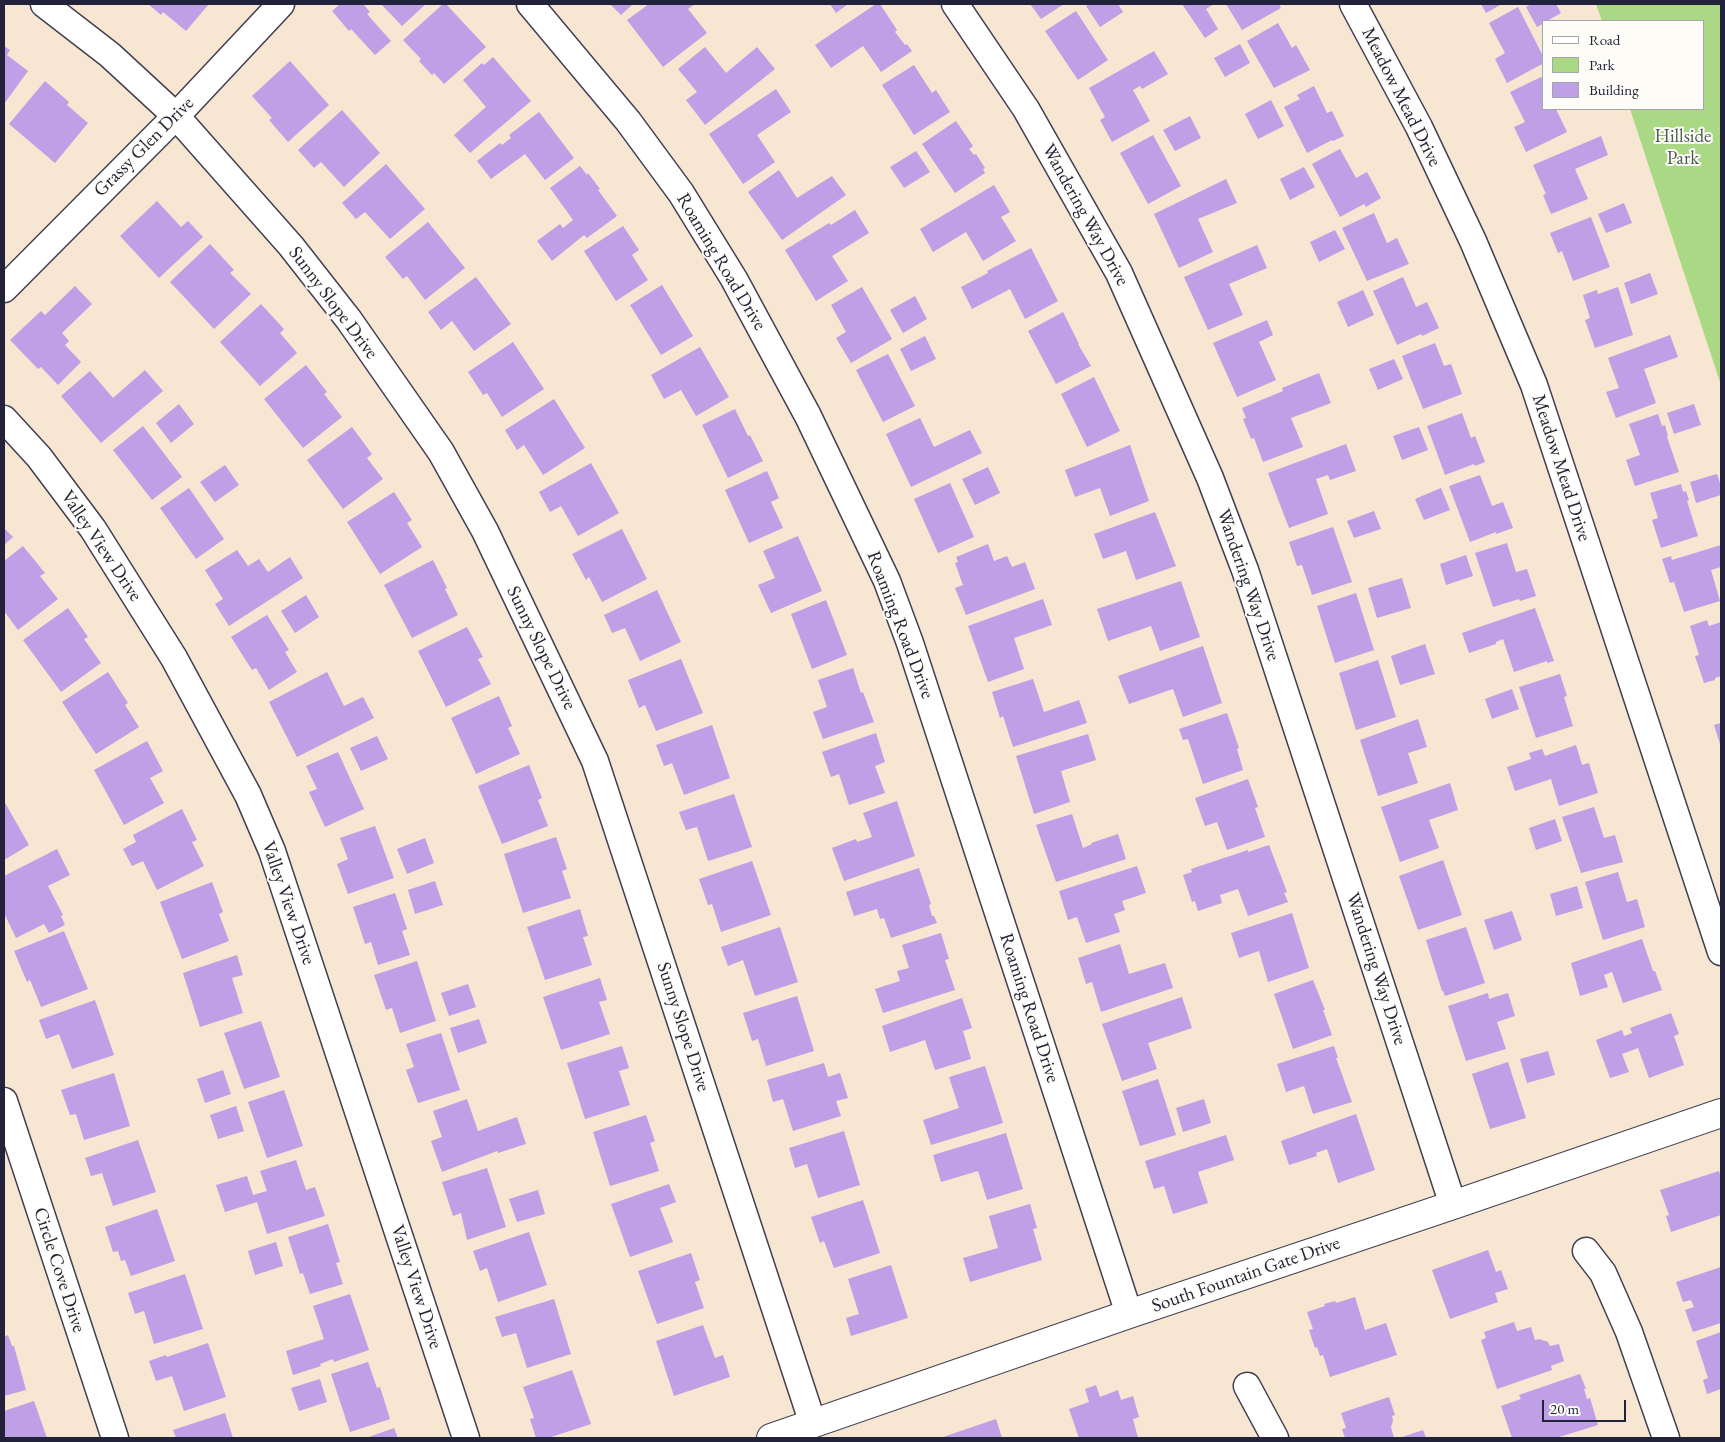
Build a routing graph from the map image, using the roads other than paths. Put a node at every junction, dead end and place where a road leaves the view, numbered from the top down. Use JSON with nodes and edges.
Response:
{"nodes":[{"id":1,"x":44,"y":4,"type":"edge"},
{"id":2,"x":282,"y":4,"type":"edge"},
{"id":3,"x":530,"y":4,"type":"edge"},
{"id":4,"x":954,"y":4,"type":"edge"},
{"id":5,"x":1353,"y":4,"type":"edge"},
{"id":6,"x":176,"y":116,"type":"junction"},
{"id":7,"x":4,"y":289,"type":"edge"},
{"id":8,"x":4,"y":419,"type":"edge"},
{"id":9,"x":1721,"y":952,"type":"edge"},
{"id":10,"x":4,"y":1101,"type":"edge"},
{"id":11,"x":1721,"y":1113,"type":"edge"},
{"id":12,"x":1453,"y":1205,"type":"junction"},
{"id":13,"x":1586,"y":1251,"type":"dead end"},
{"id":14,"x":1129,"y":1314,"type":"junction"},
{"id":15,"x":1246,"y":1386,"type":"dead end"},
{"id":16,"x":813,"y":1424,"type":"junction"},
{"id":17,"x":115,"y":1438,"type":"edge"},
{"id":18,"x":466,"y":1438,"type":"edge"},
{"id":19,"x":771,"y":1438,"type":"edge"},
{"id":20,"x":1275,"y":1438,"type":"edge"},
{"id":21,"x":1666,"y":1438,"type":"edge"}],
"edges":[{"from":1,"to":6,"type":"street","name":"Sunny Slope Drive"},
{"from":2,"to":6,"type":"street","name":"Grassy Glen Drive"},
{"from":3,"to":14,"type":"street","name":"Roaming Road Drive"},
{"from":4,"to":12,"type":"street","name":"Wandering Way Drive"},
{"from":5,"to":9,"type":"street","name":"Meadow Mead Drive"},
{"from":6,"to":7,"type":"street","name":"Grassy Glen Drive"},
{"from":6,"to":16,"type":"street","name":"Sunny Slope Drive"},
{"from":8,"to":18,"type":"street","name":"Valley View Drive"},
{"from":10,"to":17,"type":"street","name":"Circle Cove Drive"},
{"from":11,"to":12,"type":"street","name":"South Fountain Gate Drive"},
{"from":12,"to":14,"type":"street","name":"South Fountain Gate Drive"},
{"from":13,"to":21,"type":"street"},
{"from":14,"to":16,"type":"street","name":"South Fountain Gate Drive"},
{"from":15,"to":20,"type":"street"},
{"from":16,"to":19,"type":"street","name":"South Fountain Gate Drive"}]}
